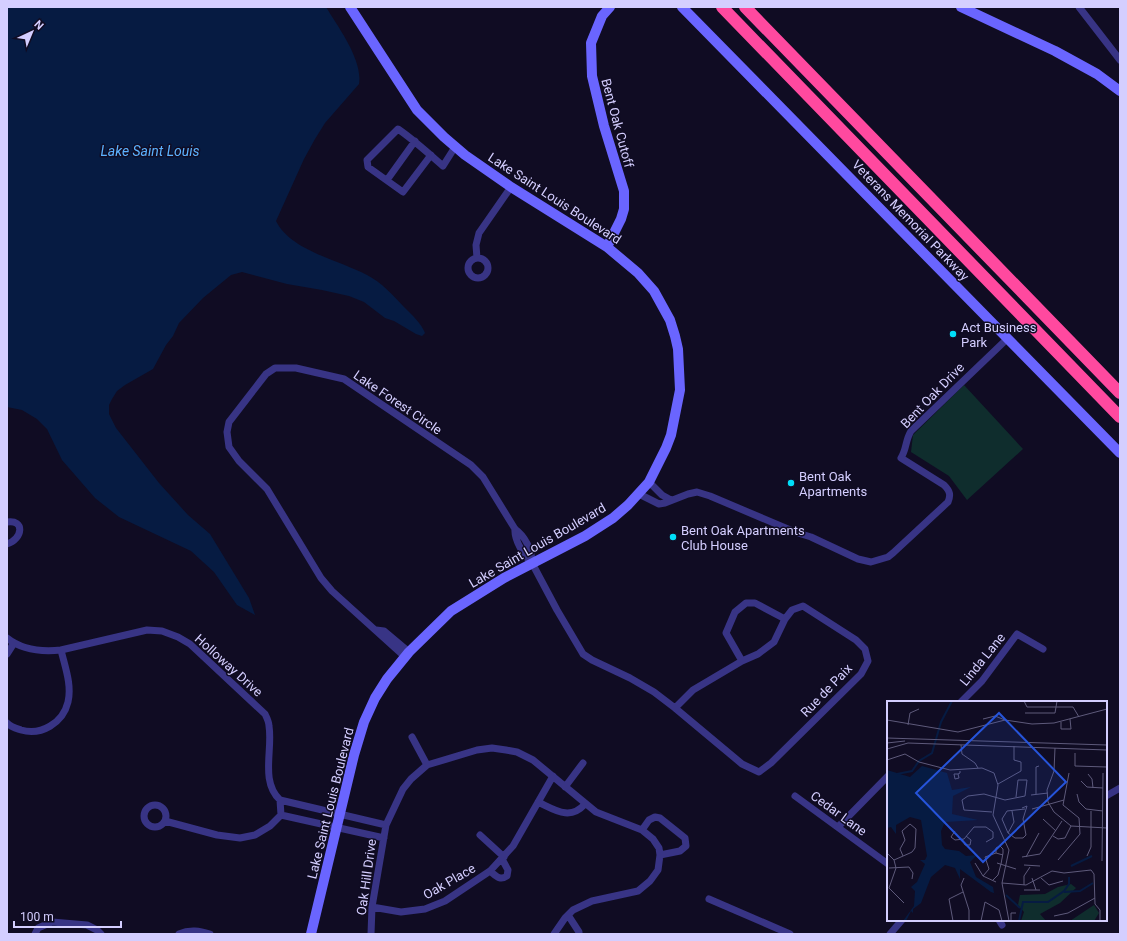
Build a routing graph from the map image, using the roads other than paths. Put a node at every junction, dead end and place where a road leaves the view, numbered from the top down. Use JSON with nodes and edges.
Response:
{"nodes":[{"id":1,"x":350,"y":7,"type":"edge"},
{"id":2,"x":610,"y":7,"type":"edge"},
{"id":3,"x":682,"y":7,"type":"edge"},
{"id":4,"x":722,"y":7,"type":"edge"},
{"id":5,"x":745,"y":7,"type":"edge"},
{"id":6,"x":961,"y":7,"type":"edge"},
{"id":7,"x":1079,"y":7,"type":"edge"},
{"id":8,"x":1120,"y":60,"type":"edge"},
{"id":9,"x":1120,"y":92,"type":"edge"},
{"id":10,"x":415,"y":141,"type":"junction"},
{"id":11,"x":455,"y":147,"type":"junction"},
{"id":12,"x":431,"y":155,"type":"junction"},
{"id":13,"x":386,"y":180,"type":"junction"},
{"id":14,"x":511,"y":187,"type":"junction"},
{"id":15,"x":607,"y":247,"type":"junction"},
{"id":16,"x":477,"y":258,"type":"dead end"},
{"id":17,"x":1008,"y":338,"type":"junction"},
{"id":18,"x":1120,"y":393,"type":"edge"},
{"id":19,"x":1120,"y":417,"type":"edge"},
{"id":20,"x":1120,"y":453,"type":"edge"},
{"id":21,"x":649,"y":482,"type":"junction"},
{"id":22,"x":639,"y":494,"type":"junction"},
{"id":23,"x":671,"y":500,"type":"junction"},
{"id":24,"x":7,"y":522,"type":"edge"},
{"id":25,"x":7,"y":544,"type":"edge"},
{"id":26,"x":532,"y":563,"type":"junction"},
{"id":27,"x":785,"y":619,"type":"junction"},
{"id":28,"x":7,"y":638,"type":"edge"},
{"id":29,"x":14,"y":643,"type":"junction"},
{"id":30,"x":1043,"y":649,"type":"dead end"},
{"id":31,"x":61,"y":650,"type":"junction"},
{"id":32,"x":7,"y":654,"type":"edge"},
{"id":33,"x":407,"y":655,"type":"junction"},
{"id":34,"x":742,"y":661,"type":"junction"},
{"id":35,"x":963,"y":701,"type":"edge"},
{"id":36,"x":675,"y":708,"type":"junction"},
{"id":37,"x":7,"y":723,"type":"edge"},
{"id":38,"x":412,"y":737,"type":"dead end"},
{"id":39,"x":583,"y":763,"type":"dead end"},
{"id":40,"x":427,"y":765,"type":"junction"},
{"id":41,"x":553,"y":776,"type":"junction"},
{"id":42,"x":887,"y":777,"type":"edge"},
{"id":43,"x":566,"y":787,"type":"junction"},
{"id":44,"x":1120,"y":788,"type":"edge"},
{"id":45,"x":1107,"y":795,"type":"edge"},
{"id":46,"x":795,"y":796,"type":"dead end"},
{"id":47,"x":280,"y":800,"type":"junction"},
{"id":48,"x":538,"y":802,"type":"junction"},
{"id":49,"x":585,"y":804,"type":"junction"},
{"id":50,"x":339,"y":814,"type":"junction"},
{"id":51,"x":281,"y":815,"type":"junction"},
{"id":52,"x":165,"y":821,"type":"dead end"},
{"id":53,"x":386,"y":825,"type":"junction"},
{"id":54,"x":838,"y":827,"type":"junction"},
{"id":55,"x":337,"y":828,"type":"junction"},
{"id":56,"x":642,"y":830,"type":"junction"},
{"id":57,"x":480,"y":835,"type":"dead end"},
{"id":58,"x":384,"y":838,"type":"junction"},
{"id":59,"x":660,"y":855,"type":"junction"},
{"id":60,"x":503,"y":858,"type":"junction"},
{"id":61,"x":887,"y":863,"type":"edge"},
{"id":62,"x":490,"y":872,"type":"junction"},
{"id":63,"x":709,"y":899,"type":"dead end"},
{"id":64,"x":372,"y":907,"type":"junction"},
{"id":65,"x":568,"y":915,"type":"junction"},
{"id":66,"x":901,"y":921,"type":"edge"},
{"id":67,"x":35,"y":934,"type":"edge"},
{"id":68,"x":101,"y":934,"type":"edge"},
{"id":69,"x":179,"y":934,"type":"edge"},
{"id":70,"x":210,"y":934,"type":"edge"},
{"id":71,"x":311,"y":934,"type":"edge"},
{"id":72,"x":371,"y":934,"type":"edge"},
{"id":73,"x":554,"y":934,"type":"edge"},
{"id":74,"x":579,"y":934,"type":"edge"},
{"id":75,"x":790,"y":934,"type":"edge"},
{"id":76,"x":890,"y":934,"type":"edge"}],
"edges":[{"from":1,"to":11,"type":"main road","name":"Lake Saint Louis Boulevard"},
{"from":2,"to":15,"type":"main road","name":"Bent Oak Cutoff"},
{"from":3,"to":17,"type":"main road","name":"Veterans Memorial Parkway"},
{"from":4,"to":19,"type":"highway"},
{"from":5,"to":18,"type":"highway"},
{"from":6,"to":9,"type":"main road"},
{"from":7,"to":8,"type":"street"},
{"from":10,"to":12,"type":"street"},
{"from":10,"to":13,"type":"street"},
{"from":10,"to":13,"type":"street"},
{"from":11,"to":12,"type":"street"},
{"from":11,"to":14,"type":"main road","name":"Lake Saint Louis Boulevard"},
{"from":12,"to":13,"type":"street"},
{"from":14,"to":15,"type":"main road","name":"Lake Saint Louis Boulevard"},
{"from":14,"to":16,"type":"street"},
{"from":15,"to":21,"type":"main road","name":"Lake Saint Louis Boulevard"},
{"from":17,"to":20,"type":"main road","name":"Veterans Memorial Parkway"},
{"from":17,"to":23,"type":"street","name":"Bent Oak Drive"},
{"from":21,"to":22,"type":"main road","name":"Lake Saint Louis Boulevard"},
{"from":21,"to":23,"type":"street"},
{"from":22,"to":23,"type":"street","name":"Bent Oak Drive"},
{"from":22,"to":26,"type":"main road","name":"Lake Saint Louis Boulevard"},
{"from":24,"to":25,"type":"street"},
{"from":26,"to":33,"type":"main road","name":"Lake Saint Louis Boulevard"},
{"from":26,"to":33,"type":"street","name":"Lake Forest Circle"},
{"from":26,"to":36,"type":"street","name":"Rue de Paix"},
{"from":27,"to":34,"type":"street","name":"Rue de Paix"},
{"from":27,"to":34,"type":"street"},
{"from":27,"to":36,"type":"street","name":"Rue de Paix"},
{"from":28,"to":29,"type":"street","name":"Holloway Drive"},
{"from":29,"to":31,"type":"street","name":"Holloway Drive"},
{"from":29,"to":32,"type":"street"},
{"from":30,"to":35,"type":"street","name":"Linda Lane"},
{"from":31,"to":37,"type":"street"},
{"from":31,"to":47,"type":"street","name":"Holloway Drive"},
{"from":33,"to":50,"type":"main road","name":"Lake Saint Louis Boulevard"},
{"from":34,"to":36,"type":"street","name":"Rue de Paix"},
{"from":38,"to":40,"type":"street"},
{"from":39,"to":43,"type":"street"},
{"from":40,"to":41,"type":"street","name":"Oak Hill Drive"},
{"from":40,"to":53,"type":"street","name":"Oak Hill Drive"},
{"from":41,"to":43,"type":"street","name":"Oak Hill Drive"},
{"from":41,"to":48,"type":"street","name":"Oak Place"},
{"from":42,"to":54,"type":"street"},
{"from":43,"to":49,"type":"street","name":"Oak Hill Drive"},
{"from":44,"to":45,"type":"street"},
{"from":46,"to":54,"type":"street","name":"Cedar Lane"},
{"from":47,"to":50,"type":"street"},
{"from":47,"to":51,"type":"street"},
{"from":48,"to":49,"type":"street"},
{"from":48,"to":60,"type":"street","name":"Oak Place"},
{"from":49,"to":56,"type":"street","name":"Oak Hill Drive"},
{"from":50,"to":53,"type":"street","name":"Oak Hill Drive"},
{"from":50,"to":55,"type":"main road","name":"Lake Saint Louis Boulevard"},
{"from":51,"to":52,"type":"street"},
{"from":51,"to":55,"type":"street"},
{"from":53,"to":58,"type":"street","name":"Oak Hill Drive"},
{"from":54,"to":61,"type":"street","name":"Cedar Lane"},
{"from":55,"to":58,"type":"street"},
{"from":55,"to":71,"type":"main road","name":"Lake Saint Louis Boulevard"},
{"from":56,"to":59,"type":"street","name":"Oak Hill Drive"},
{"from":56,"to":59,"type":"street"},
{"from":57,"to":60,"type":"street"},
{"from":58,"to":64,"type":"street","name":"Oak Hill Drive"},
{"from":59,"to":65,"type":"street"},
{"from":60,"to":62,"type":"street","name":"Oak Place"},
{"from":60,"to":62,"type":"street","name":"Oak Place"},
{"from":62,"to":64,"type":"street","name":"Oak Place"},
{"from":63,"to":75,"type":"street"},
{"from":64,"to":72,"type":"street","name":"Oak Hill Drive"},
{"from":65,"to":73,"type":"street"},
{"from":65,"to":74,"type":"street"},
{"from":66,"to":76,"type":"street"},
{"from":67,"to":68,"type":"street"},
{"from":69,"to":70,"type":"street"}]}
